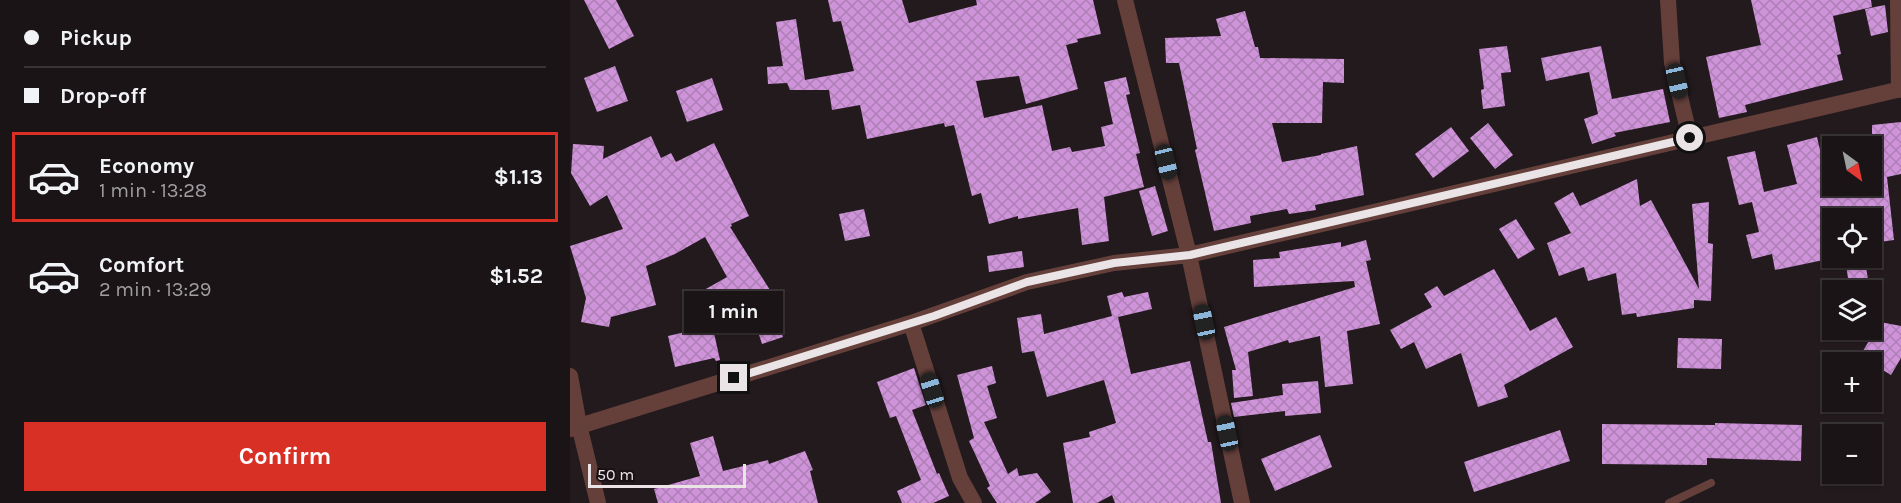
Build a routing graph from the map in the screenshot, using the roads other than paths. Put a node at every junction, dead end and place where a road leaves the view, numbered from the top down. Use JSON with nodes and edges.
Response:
{"nodes":[{"id":1,"x":1125,"y":0,"type":"edge"},
{"id":2,"x":1668,"y":0,"type":"edge"},
{"id":3,"x":1898,"y":0,"type":"edge"},
{"id":4,"x":1900,"y":89,"type":"edge"},
{"id":5,"x":1690,"y":138,"type":"junction"},
{"id":6,"x":1190,"y":255,"type":"junction"},
{"id":7,"x":911,"y":323,"type":"junction"},
{"id":8,"x":570,"y":376,"type":"edge"},
{"id":9,"x":574,"y":427,"type":"edge"},
{"id":10,"x":1711,"y":483,"type":"dead end"},
{"id":11,"x":598,"y":503,"type":"edge"},
{"id":12,"x":974,"y":503,"type":"edge"},
{"id":13,"x":1242,"y":503,"type":"edge"},
{"id":14,"x":1669,"y":503,"type":"edge"}],
"edges":[{"from":1,"to":6,"type":"street"},
{"from":2,"to":5,"type":"street"},
{"from":3,"to":4,"type":"street"},
{"from":4,"to":5,"type":"street"},
{"from":5,"to":6,"type":"street"},
{"from":6,"to":7,"type":"street"},
{"from":6,"to":13,"type":"street"},
{"from":7,"to":9,"type":"street"},
{"from":7,"to":12,"type":"street"},
{"from":8,"to":9,"type":"street"},
{"from":9,"to":11,"type":"street"},
{"from":10,"to":14,"type":"lane"}]}
